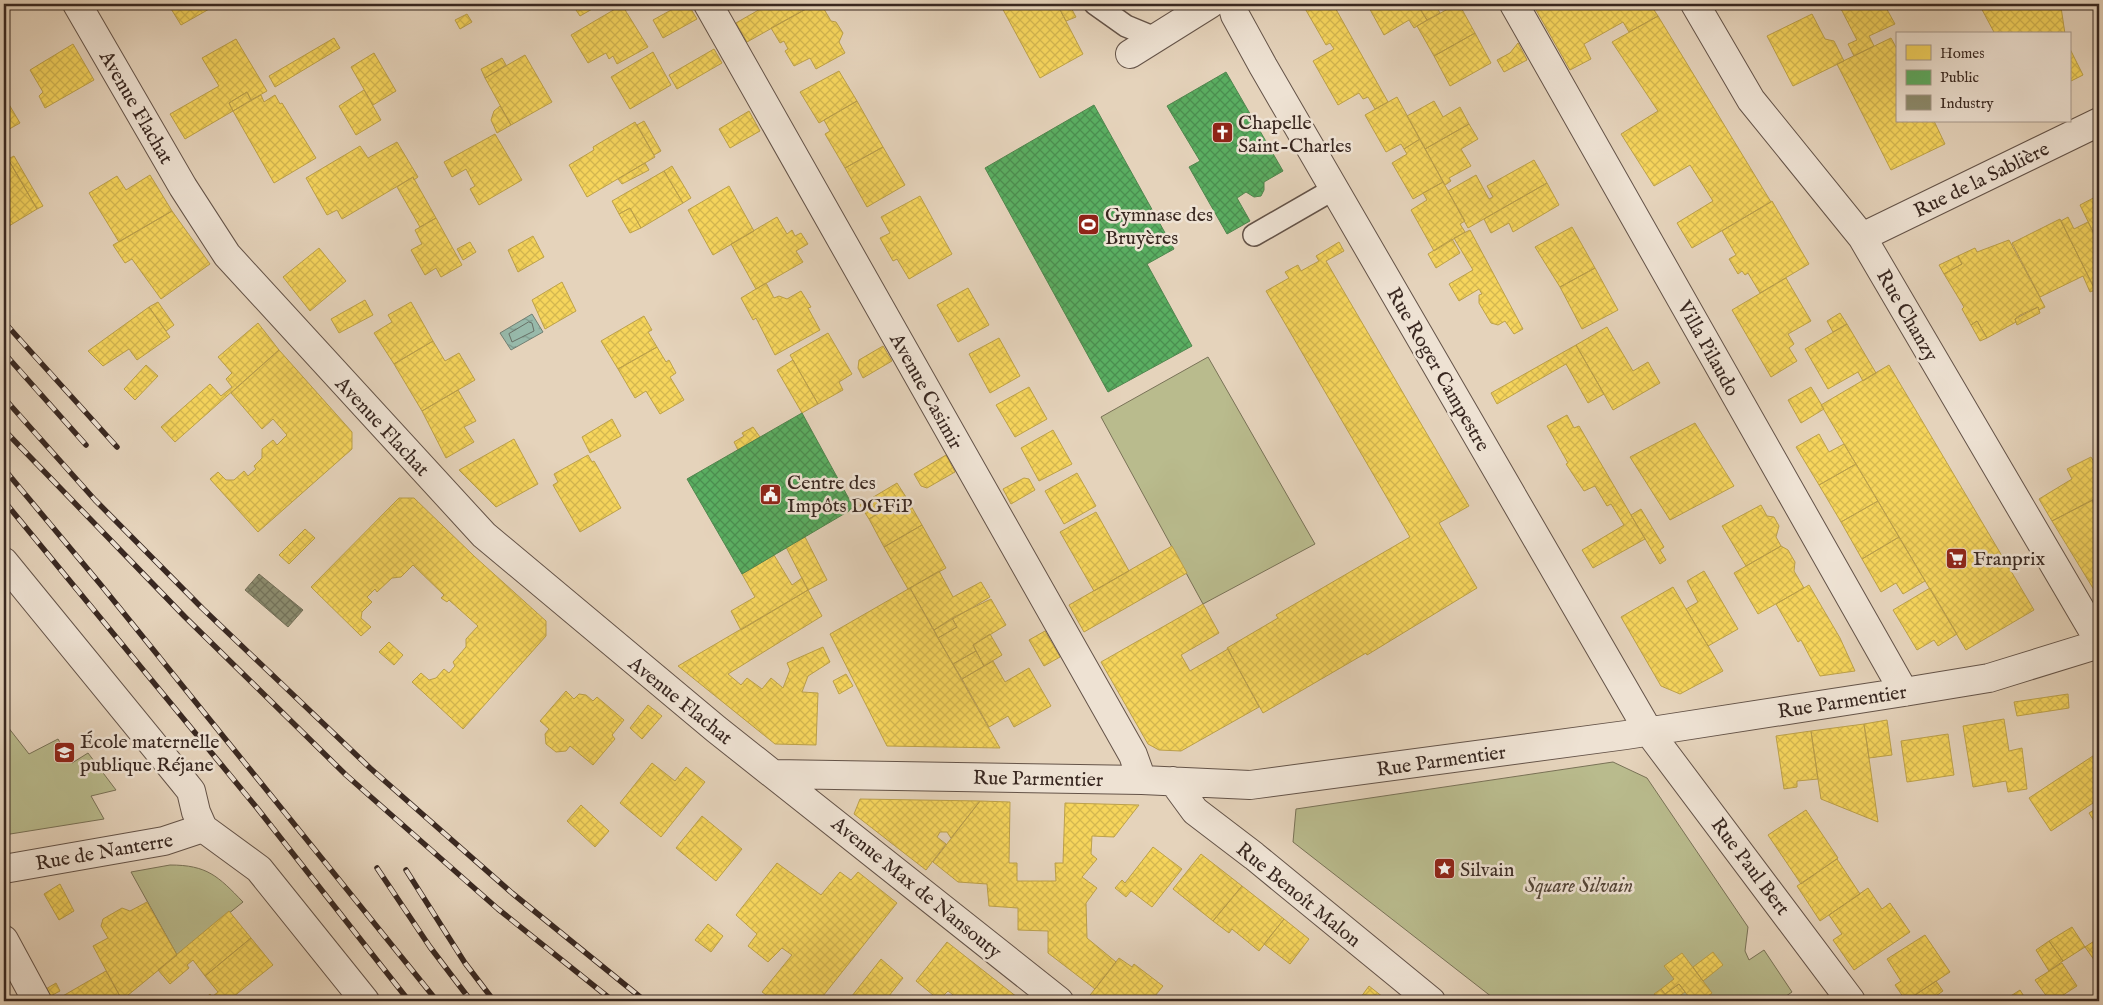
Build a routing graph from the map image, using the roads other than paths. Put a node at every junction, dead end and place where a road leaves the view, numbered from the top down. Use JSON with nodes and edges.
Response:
{"nodes":[{"id":1,"x":77,"y":4,"type":"edge"},
{"id":2,"x":708,"y":4,"type":"edge"},
{"id":3,"x":1095,"y":4,"type":"edge"},
{"id":4,"x":1210,"y":4,"type":"edge"},
{"id":5,"x":1514,"y":4,"type":"edge"},
{"id":6,"x":1697,"y":5,"type":"edge"},
{"id":7,"x":1241,"y":8,"type":"edge"},
{"id":8,"x":1155,"y":38,"type":"junction"},
{"id":9,"x":1130,"y":54,"type":"dead end"},
{"id":10,"x":2099,"y":122,"type":"edge"},
{"id":11,"x":1334,"y":189,"type":"junction"},
{"id":12,"x":1254,"y":235,"type":"dead end"},
{"id":13,"x":1862,"y":237,"type":"junction"},
{"id":14,"x":4,"y":562,"type":"edge"},
{"id":15,"x":2099,"y":643,"type":"edge"},
{"id":16,"x":1904,"y":692,"type":"junction"},
{"id":17,"x":1649,"y":732,"type":"junction"},
{"id":18,"x":774,"y":774,"type":"junction"},
{"id":19,"x":1142,"y":780,"type":"junction"},
{"id":20,"x":1173,"y":781,"type":"junction"},
{"id":21,"x":203,"y":828,"type":"junction"},
{"id":22,"x":4,"y":869,"type":"edge"},
{"id":23,"x":4,"y":940,"type":"edge"},
{"id":24,"x":37,"y":1001,"type":"edge"},
{"id":25,"x":365,"y":1001,"type":"edge"},
{"id":26,"x":1059,"y":1001,"type":"edge"},
{"id":27,"x":1431,"y":1001,"type":"edge"},
{"id":28,"x":1852,"y":1001,"type":"edge"}],
"edges":[{"from":1,"to":18,"type":"street","name":"Avenue Flachat"},
{"from":2,"to":19,"type":"street","name":"Avenue Casimir"},
{"from":3,"to":8,"type":"lane"},
{"from":4,"to":8,"type":"street"},
{"from":5,"to":16,"type":"street","name":"Villa Pilaudo"},
{"from":6,"to":13,"type":"street","name":"Rue Chanzy"},
{"from":7,"to":11,"type":"street","name":"Rue Roger Campestre"},
{"from":8,"to":9,"type":"street"},
{"from":10,"to":13,"type":"street","name":"Rue de la Sablière"},
{"from":11,"to":12,"type":"lane"},
{"from":11,"to":17,"type":"street","name":"Rue Roger Campestre"},
{"from":13,"to":15,"type":"street","name":"Rue Chanzy"},
{"from":14,"to":21,"type":"street"},
{"from":15,"to":16,"type":"street","name":"Rue Parmentier"},
{"from":16,"to":17,"type":"street","name":"Rue Parmentier"},
{"from":17,"to":20,"type":"street","name":"Rue Parmentier"},
{"from":17,"to":28,"type":"street","name":"Rue Paul Bert"},
{"from":18,"to":19,"type":"street","name":"Rue Parmentier"},
{"from":18,"to":26,"type":"street","name":"Avenue Max de Nansouty"},
{"from":19,"to":20,"type":"street","name":"Rue Parmentier"},
{"from":20,"to":27,"type":"street","name":"Rue Benoît Malon"},
{"from":21,"to":22,"type":"street","name":"Rue de Nanterre"},
{"from":21,"to":25,"type":"street"},
{"from":23,"to":24,"type":"street"}]}
